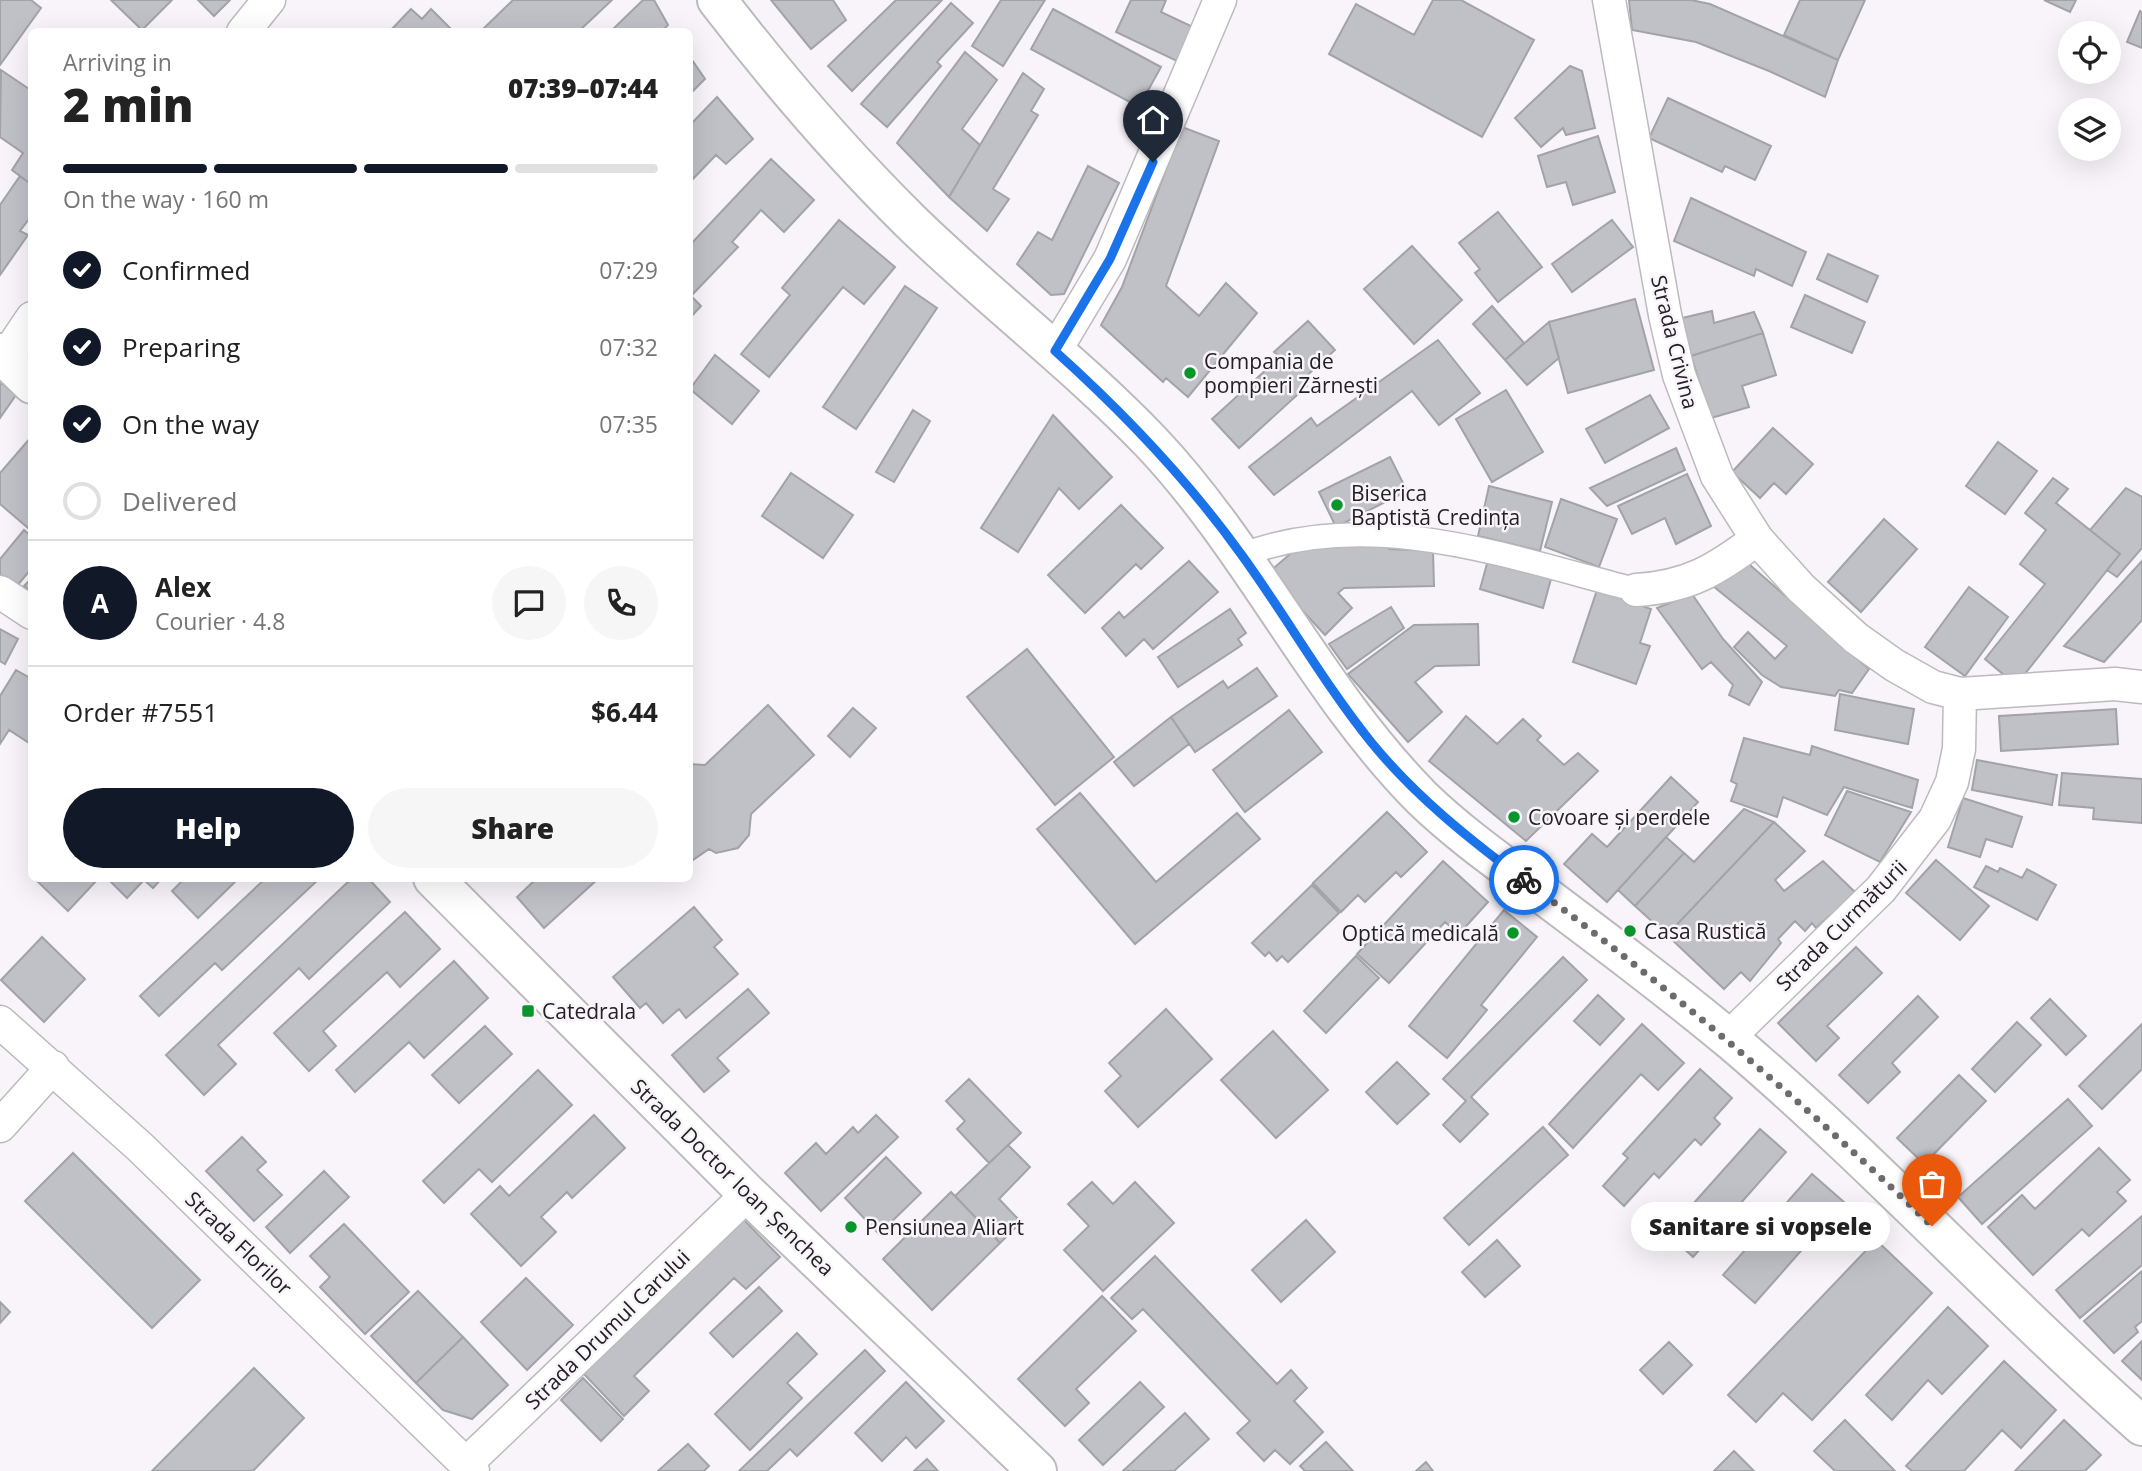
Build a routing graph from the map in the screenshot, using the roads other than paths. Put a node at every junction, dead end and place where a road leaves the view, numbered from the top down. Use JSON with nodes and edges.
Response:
{"nodes":[{"id":1,"x":270,"y":0,"type":"edge"},
{"id":2,"x":717,"y":0,"type":"edge"},
{"id":3,"x":1220,"y":0,"type":"edge"},
{"id":4,"x":1609,"y":0,"type":"edge"},
{"id":5,"x":246,"y":28,"type":"edge"},
{"id":6,"x":28,"y":327,"type":"edge"},
{"id":7,"x":1055,"y":351,"type":"junction"},
{"id":8,"x":12,"y":365,"type":"edge"},
{"id":9,"x":1756,"y":539,"type":"junction"},
{"id":10,"x":1242,"y":555,"type":"junction"},
{"id":11,"x":1636,"y":590,"type":"joint"},
{"id":12,"x":0,"y":592,"type":"edge"},
{"id":13,"x":28,"y":610,"type":"edge"},
{"id":14,"x":2142,"y":687,"type":"edge"},
{"id":15,"x":1960,"y":694,"type":"junction"},
{"id":16,"x":437,"y":882,"type":"edge"},
{"id":17,"x":0,"y":1022,"type":"edge"},
{"id":18,"x":1728,"y":1038,"type":"junction"},
{"id":19,"x":53,"y":1067,"type":"junction"},
{"id":20,"x":0,"y":1126,"type":"edge"},
{"id":21,"x":748,"y":1194,"type":"junction"},
{"id":22,"x":2142,"y":1426,"type":"edge"},
{"id":23,"x":470,"y":1468,"type":"edge"},
{"id":24,"x":1037,"y":1471,"type":"edge"}],
"edges":[{"from":1,"to":5,"type":"street"},
{"from":2,"to":7,"type":"main road"},
{"from":3,"to":7,"type":"street"},
{"from":4,"to":9,"type":"street","name":"Strada Crivina"},
{"from":6,"to":8,"type":"street"},
{"from":7,"to":10,"type":"main road"},
{"from":9,"to":11,"type":"street"},
{"from":9,"to":15,"type":"street","name":"Strada Crivina"},
{"from":10,"to":11,"type":"street"},
{"from":10,"to":18,"type":"main road"},
{"from":12,"to":13,"type":"street"},
{"from":14,"to":15,"type":"street"},
{"from":15,"to":18,"type":"street","name":"Strada Curmăturii"},
{"from":16,"to":21,"type":"main road","name":"Strada Doctor Ioan Șenchea"},
{"from":17,"to":19,"type":"street","name":"Strada Florilor"},
{"from":18,"to":22,"type":"main road"},
{"from":19,"to":20,"type":"street"},
{"from":19,"to":23,"type":"street","name":"Strada Florilor"},
{"from":21,"to":23,"type":"street","name":"Strada Drumul Carului"},
{"from":21,"to":24,"type":"main road","name":"Strada Doctor Ioan Șenchea"}]}
